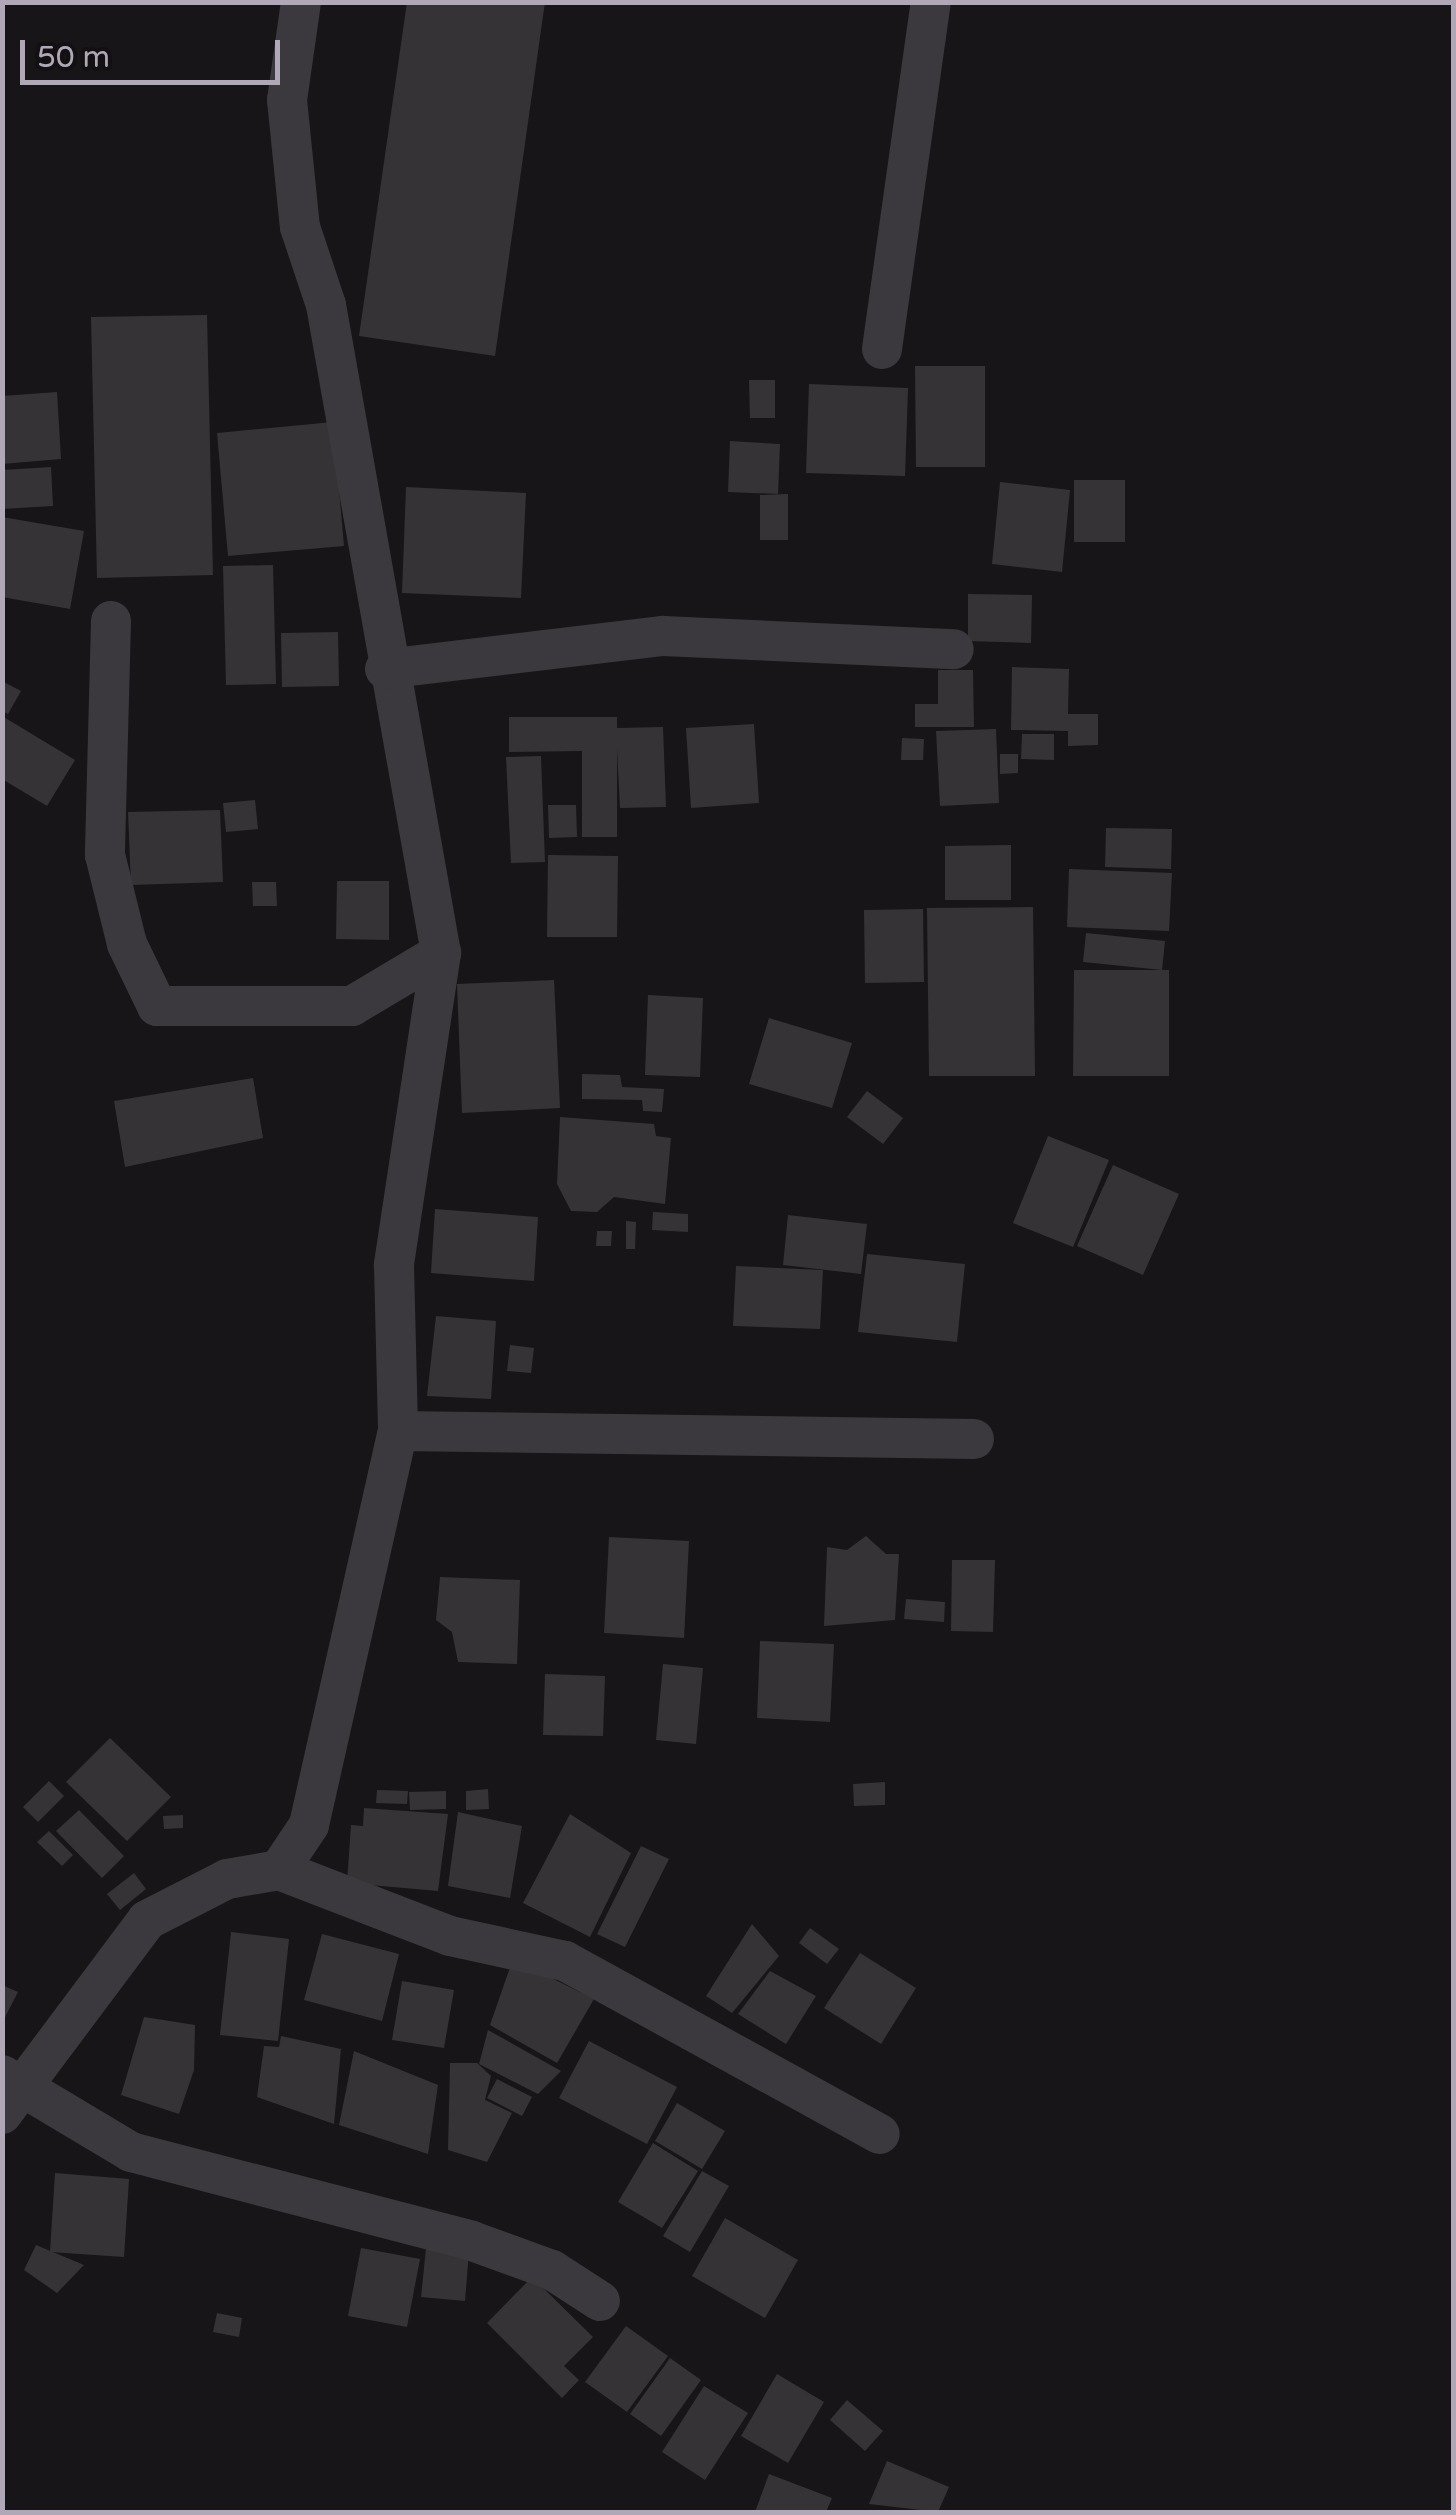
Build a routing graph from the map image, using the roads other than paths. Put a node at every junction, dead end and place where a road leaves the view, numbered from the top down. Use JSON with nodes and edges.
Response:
{"nodes":[{"id":1,"x":301,"y":2,"type":"edge"},
{"id":2,"x":932,"y":2,"type":"edge"},
{"id":3,"x":882,"y":349,"type":"dead end"},
{"id":4,"x":111,"y":621,"type":"dead end"},
{"id":5,"x":954,"y":649,"type":"dead end"},
{"id":6,"x":386,"y":669,"type":"junction"},
{"id":7,"x":441,"y":953,"type":"junction"},
{"id":8,"x":398,"y":1431,"type":"junction"},
{"id":9,"x":974,"y":1440,"type":"dead end"},
{"id":10,"x":279,"y":1870,"type":"junction"},
{"id":11,"x":10,"y":2093,"type":"edge"},
{"id":12,"x":880,"y":2134,"type":"dead end"},
{"id":13,"x":600,"y":2301,"type":"dead end"}],
"edges":[{"from":1,"to":6,"type":"street"},
{"from":2,"to":3,"type":"street"},
{"from":4,"to":7,"type":"street"},
{"from":5,"to":6,"type":"street"},
{"from":6,"to":7,"type":"street"},
{"from":7,"to":8,"type":"street"},
{"from":8,"to":9,"type":"street"},
{"from":8,"to":10,"type":"street"},
{"from":10,"to":11,"type":"street"},
{"from":10,"to":12,"type":"street"},
{"from":11,"to":13,"type":"street"}]}
